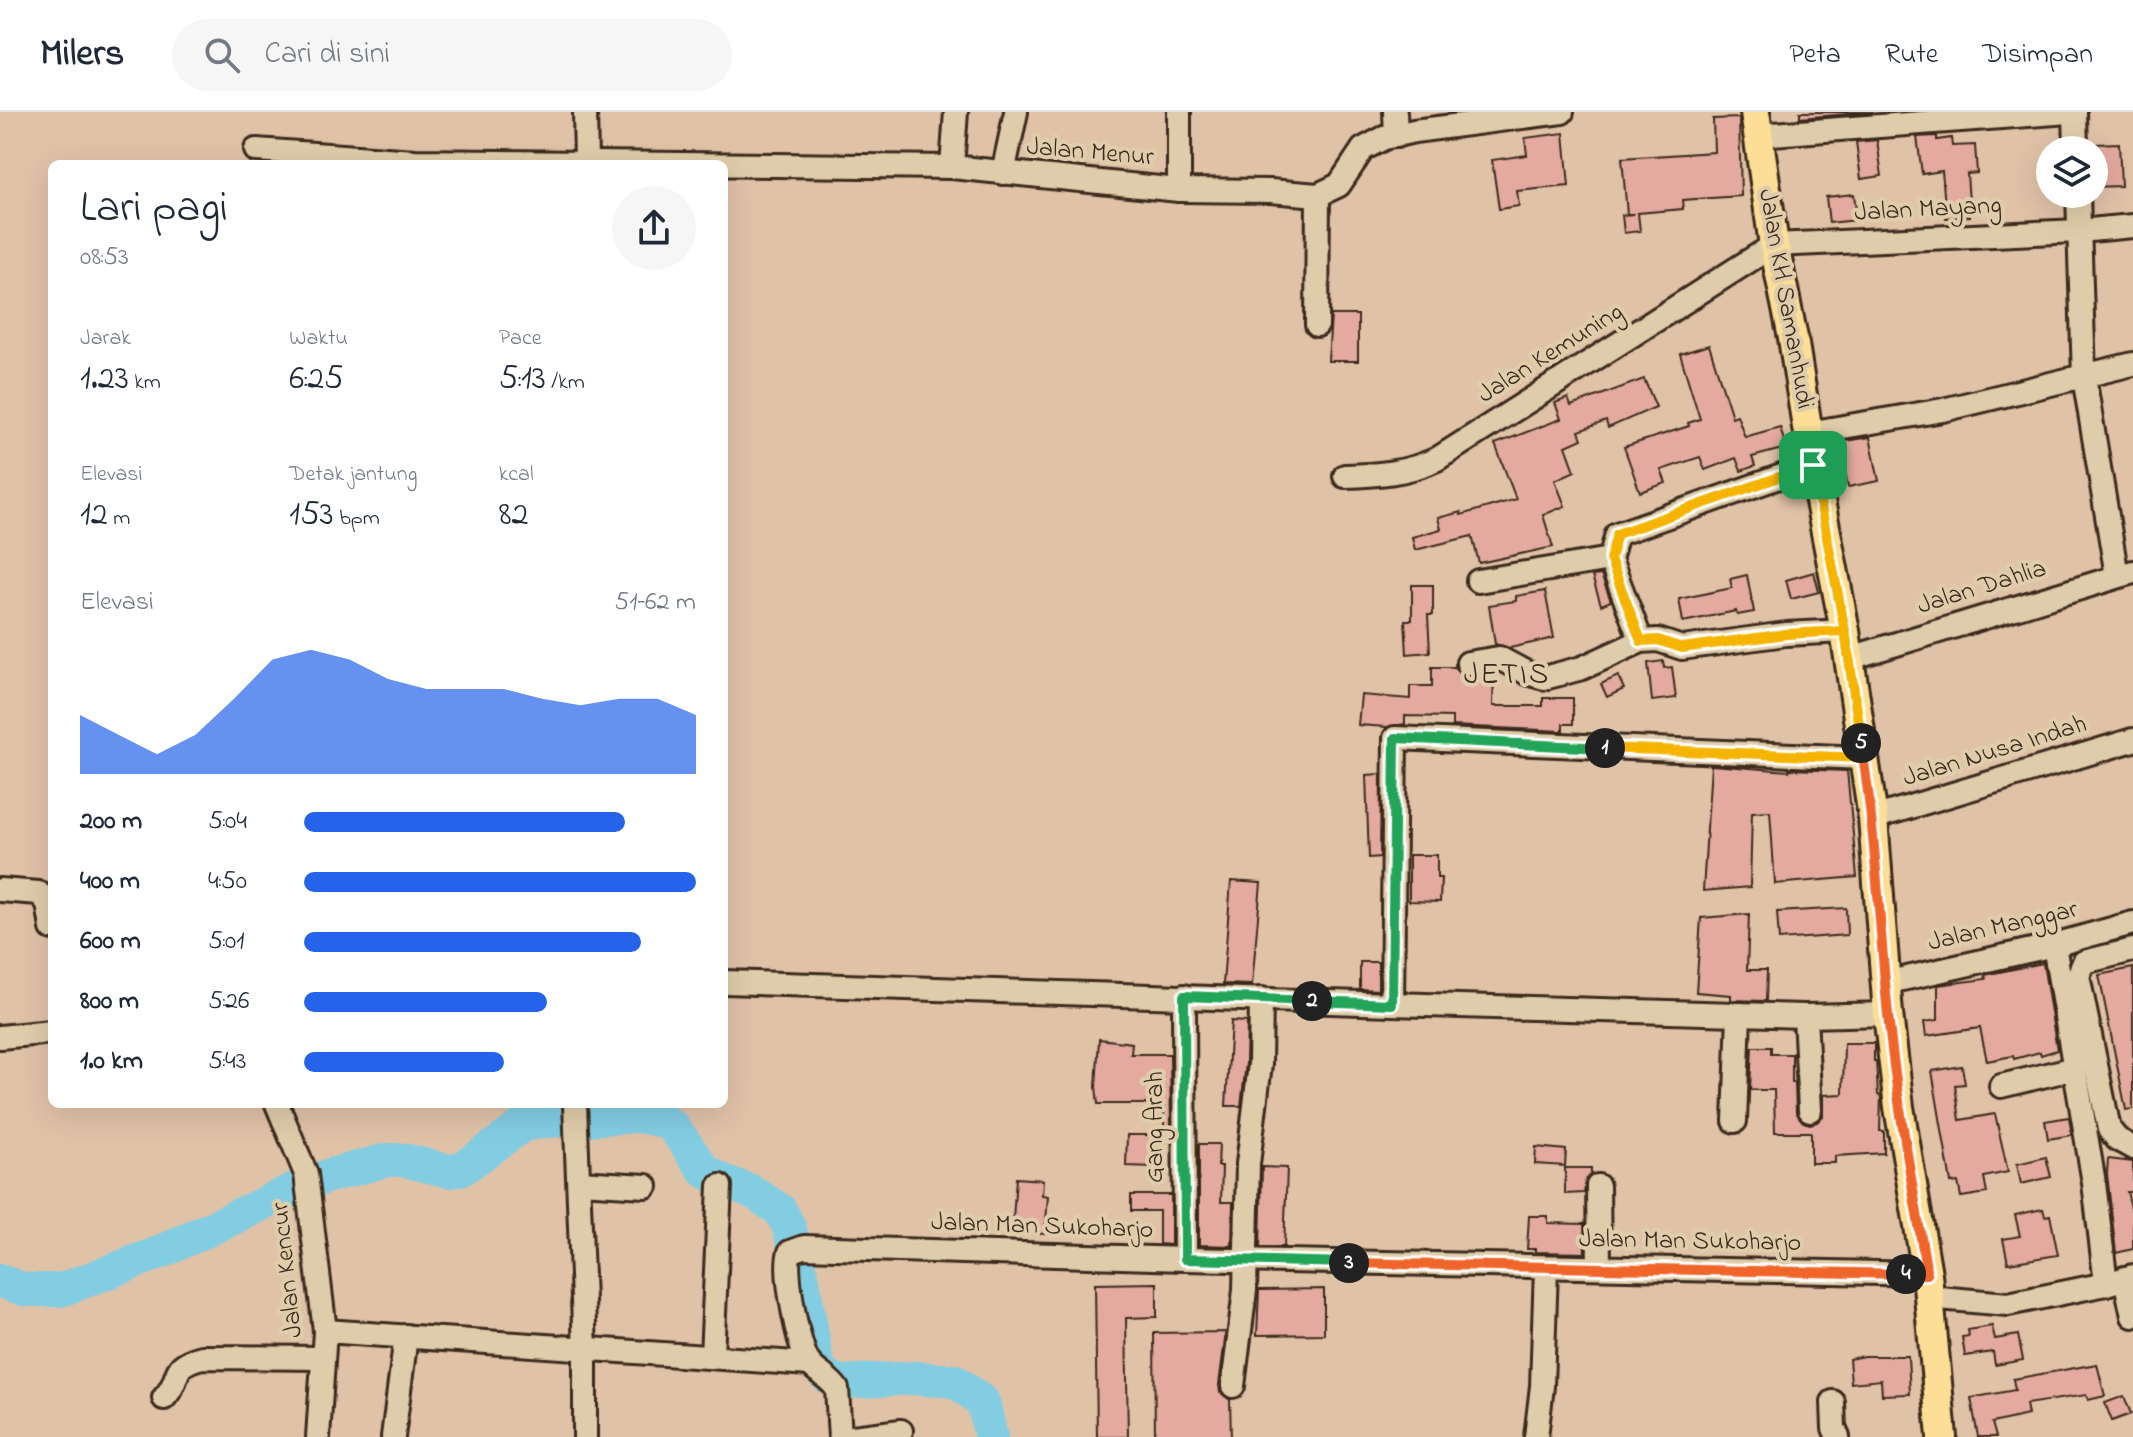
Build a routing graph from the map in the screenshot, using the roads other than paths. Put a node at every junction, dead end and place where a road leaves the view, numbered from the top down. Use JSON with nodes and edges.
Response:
{"nodes":[{"id":1,"x":585,"y":112,"type":"edge"},
{"id":2,"x":956,"y":112,"type":"edge"},
{"id":3,"x":1016,"y":112,"type":"edge"},
{"id":4,"x":1179,"y":112,"type":"edge"},
{"id":5,"x":1395,"y":112,"type":"edge"},
{"id":6,"x":1562,"y":112,"type":"edge"},
{"id":7,"x":2069,"y":112,"type":"edge"},
{"id":8,"x":2075,"y":112,"type":"edge"},
{"id":9,"x":1528,"y":114,"type":"edge"},
{"id":10,"x":1756,"y":123,"type":"edge"},
{"id":11,"x":1396,"y":136,"type":"junction"},
{"id":12,"x":2076,"y":136,"type":"edge"},
{"id":13,"x":256,"y":150,"type":"dead end"},
{"id":14,"x":388,"y":160,"type":"edge"},
{"id":15,"x":586,"y":160,"type":"edge"},
{"id":16,"x":728,"y":163,"type":"edge"},
{"id":17,"x":952,"y":167,"type":"junction"},
{"id":18,"x":1003,"y":173,"type":"junction"},
{"id":19,"x":1179,"y":190,"type":"junction"},
{"id":20,"x":1318,"y":195,"type":"junction"},
{"id":21,"x":2078,"y":208,"type":"edge"},
{"id":22,"x":2133,"y":226,"type":"edge"},
{"id":23,"x":2079,"y":231,"type":"junction"},
{"id":24,"x":1774,"y":245,"type":"junction"},
{"id":25,"x":1317,"y":325,"type":"dead end"},
{"id":26,"x":2133,"y":364,"type":"edge"},
{"id":27,"x":2084,"y":377,"type":"junction"},
{"id":28,"x":1808,"y":433,"type":"junction"},
{"id":29,"x":1813,"y":465,"type":"junction"},
{"id":30,"x":1345,"y":476,"type":"dead end"},
{"id":31,"x":1610,"y":559,"type":"junction"},
{"id":32,"x":2125,"y":574,"type":"edge"},
{"id":33,"x":1478,"y":581,"type":"dead end"},
{"id":34,"x":1641,"y":641,"type":"junction"},
{"id":35,"x":1846,"y":645,"type":"junction"},
{"id":36,"x":1468,"y":663,"type":"dead end"},
{"id":37,"x":2133,"y":740,"type":"edge"},
{"id":38,"x":1864,"y":758,"type":"junction"},
{"id":39,"x":1873,"y":818,"type":"junction"},
{"id":40,"x":0,"y":890,"type":"edge"},
{"id":41,"x":48,"y":900,"type":"edge"},
{"id":42,"x":2133,"y":923,"type":"edge"},
{"id":43,"x":2054,"y":945,"type":"junction"},
{"id":44,"x":2133,"y":950,"type":"edge"},
{"id":45,"x":728,"y":982,"type":"edge"},
{"id":46,"x":1885,"y":983,"type":"junction"},
{"id":47,"x":1184,"y":996,"type":"junction"},
{"id":48,"x":1261,"y":999,"type":"junction"},
{"id":49,"x":1392,"y":1004,"type":"junction"},
{"id":50,"x":1739,"y":1014,"type":"junction"},
{"id":51,"x":1888,"y":1014,"type":"junction"},
{"id":52,"x":1805,"y":1016,"type":"junction"},
{"id":53,"x":48,"y":1032,"type":"edge"},
{"id":54,"x":0,"y":1037,"type":"edge"},
{"id":55,"x":2075,"y":1068,"type":"junction"},
{"id":56,"x":2001,"y":1086,"type":"dead end"},
{"id":57,"x":279,"y":1108,"type":"edge"},
{"id":58,"x":575,"y":1110,"type":"edge"},
{"id":59,"x":1810,"y":1110,"type":"dead end"},
{"id":60,"x":1735,"y":1121,"type":"dead end"},
{"id":61,"x":2133,"y":1148,"type":"edge"},
{"id":62,"x":579,"y":1182,"type":"junction"},
{"id":63,"x":646,"y":1186,"type":"dead end"},
{"id":64,"x":720,"y":1186,"type":"dead end"},
{"id":65,"x":1598,"y":1186,"type":"dead end"},
{"id":66,"x":1185,"y":1259,"type":"junction"},
{"id":67,"x":1247,"y":1260,"type":"junction"},
{"id":68,"x":1599,"y":1267,"type":"junction"},
{"id":69,"x":1546,"y":1268,"type":"junction"},
{"id":70,"x":2121,"y":1279,"type":"edge"},
{"id":71,"x":1927,"y":1285,"type":"junction"},
{"id":72,"x":2133,"y":1316,"type":"edge"},
{"id":73,"x":325,"y":1331,"type":"junction"},
{"id":74,"x":406,"y":1336,"type":"junction"},
{"id":75,"x":585,"y":1349,"type":"junction"},
{"id":76,"x":712,"y":1356,"type":"junction"},
{"id":77,"x":323,"y":1358,"type":"junction"},
{"id":78,"x":810,"y":1364,"type":"junction"},
{"id":79,"x":1233,"y":1386,"type":"dead end"},
{"id":80,"x":164,"y":1398,"type":"dead end"},
{"id":81,"x":1833,"y":1402,"type":"dead end"},
{"id":82,"x":901,"y":1431,"type":"dead end"},
{"id":83,"x":318,"y":1437,"type":"edge"},
{"id":84,"x":393,"y":1437,"type":"edge"},
{"id":85,"x":585,"y":1437,"type":"edge"},
{"id":86,"x":840,"y":1437,"type":"edge"},
{"id":87,"x":853,"y":1437,"type":"edge"},
{"id":88,"x":1536,"y":1437,"type":"edge"},
{"id":89,"x":1838,"y":1437,"type":"edge"},
{"id":90,"x":1942,"y":1437,"type":"edge"}],
"edges":[{"from":1,"to":15,"type":"street"},
{"from":2,"to":17,"type":"street"},
{"from":3,"to":18,"type":"street"},
{"from":4,"to":19,"type":"street"},
{"from":5,"to":11,"type":"street"},
{"from":6,"to":9,"type":"street"},
{"from":7,"to":10,"type":"street"},
{"from":8,"to":12,"type":"street"},
{"from":9,"to":11,"type":"street"},
{"from":10,"to":24,"type":"main road","name":"Jalan KH Samanhudi"},
{"from":11,"to":20,"type":"street"},
{"from":13,"to":14,"type":"street","name":"Jalan Menur"},
{"from":16,"to":17,"type":"street","name":"Jalan Menur"},
{"from":17,"to":18,"type":"street","name":"Jalan Menur"},
{"from":18,"to":19,"type":"street","name":"Jalan Menur"},
{"from":19,"to":20,"type":"street","name":"Jalan Menur"},
{"from":20,"to":25,"type":"street"},
{"from":21,"to":23,"type":"street"},
{"from":22,"to":23,"type":"street","name":"Jalan Mayang"},
{"from":23,"to":24,"type":"street","name":"Jalan Mayang"},
{"from":23,"to":27,"type":"street"},
{"from":24,"to":28,"type":"main road","name":"Jalan KH Samanhudi"},
{"from":24,"to":30,"type":"street","name":"Jalan Kemuning"},
{"from":26,"to":27,"type":"street"},
{"from":27,"to":28,"type":"street"},
{"from":27,"to":32,"type":"street"},
{"from":28,"to":29,"type":"main road","name":"Jalan KH Samanhudi"},
{"from":29,"to":31,"type":"street"},
{"from":29,"to":35,"type":"main road","name":"Jalan KH Samanhudi"},
{"from":31,"to":33,"type":"street"},
{"from":31,"to":34,"type":"street"},
{"from":32,"to":35,"type":"street","name":"Jalan Dahlia"},
{"from":34,"to":35,"type":"street","name":"Jalan Dahlia"},
{"from":34,"to":36,"type":"street"},
{"from":35,"to":38,"type":"main road","name":"Jalan KH Samanhudi"},
{"from":37,"to":39,"type":"street","name":"Jalan Nusa Indah"},
{"from":38,"to":39,"type":"main road","name":"Jalan KH Samanhudi"},
{"from":38,"to":49,"type":"street"},
{"from":39,"to":46,"type":"main road","name":"Jalan KH Samanhudi"},
{"from":40,"to":41,"type":"street"},
{"from":42,"to":43,"type":"street","name":"Jalan Manggar"},
{"from":43,"to":46,"type":"street","name":"Jalan Manggar"},
{"from":43,"to":55,"type":"street"},
{"from":44,"to":61,"type":"street"},
{"from":45,"to":47,"type":"street"},
{"from":46,"to":51,"type":"main road","name":"Jalan KH Samanhudi"},
{"from":47,"to":48,"type":"street"},
{"from":47,"to":66,"type":"street","name":"Gang Arah"},
{"from":48,"to":49,"type":"street"},
{"from":48,"to":67,"type":"street"},
{"from":49,"to":50,"type":"street"},
{"from":50,"to":52,"type":"street"},
{"from":50,"to":60,"type":"street"},
{"from":51,"to":52,"type":"street"},
{"from":51,"to":71,"type":"main road","name":"Jalan KH Samanhudi"},
{"from":52,"to":59,"type":"street"},
{"from":53,"to":54,"type":"street"},
{"from":55,"to":56,"type":"street"},
{"from":55,"to":70,"type":"street"},
{"from":57,"to":73,"type":"street","name":"Jalan Kencur"},
{"from":58,"to":62,"type":"street"},
{"from":62,"to":63,"type":"street"},
{"from":62,"to":75,"type":"street"},
{"from":64,"to":76,"type":"street"},
{"from":65,"to":68,"type":"street"},
{"from":66,"to":67,"type":"street","name":"Jalan Man Sukoharjo"},
{"from":66,"to":78,"type":"street","name":"Jalan Man Sukoharjo"},
{"from":67,"to":69,"type":"street","name":"Jalan Man Sukoharjo"},
{"from":67,"to":79,"type":"street"},
{"from":68,"to":69,"type":"street","name":"Jalan Man Sukoharjo"},
{"from":68,"to":71,"type":"street","name":"Jalan Man Sukoharjo"},
{"from":69,"to":88,"type":"street"},
{"from":70,"to":71,"type":"street","name":"Jalan Man Sukoharjo"},
{"from":70,"to":72,"type":"street"},
{"from":71,"to":90,"type":"main road","name":"Jalan KH Samanhudi"},
{"from":73,"to":74,"type":"street"},
{"from":73,"to":77,"type":"street","name":"Jalan Kencur"},
{"from":74,"to":75,"type":"street"},
{"from":74,"to":84,"type":"street"},
{"from":75,"to":76,"type":"street"},
{"from":75,"to":85,"type":"street"},
{"from":76,"to":78,"type":"street"},
{"from":77,"to":80,"type":"street"},
{"from":77,"to":83,"type":"street","name":"Jalan Kencur"},
{"from":78,"to":86,"type":"street","name":"Jalan Man Sukoharjo"},
{"from":81,"to":89,"type":"street"},
{"from":82,"to":87,"type":"street"}]}
